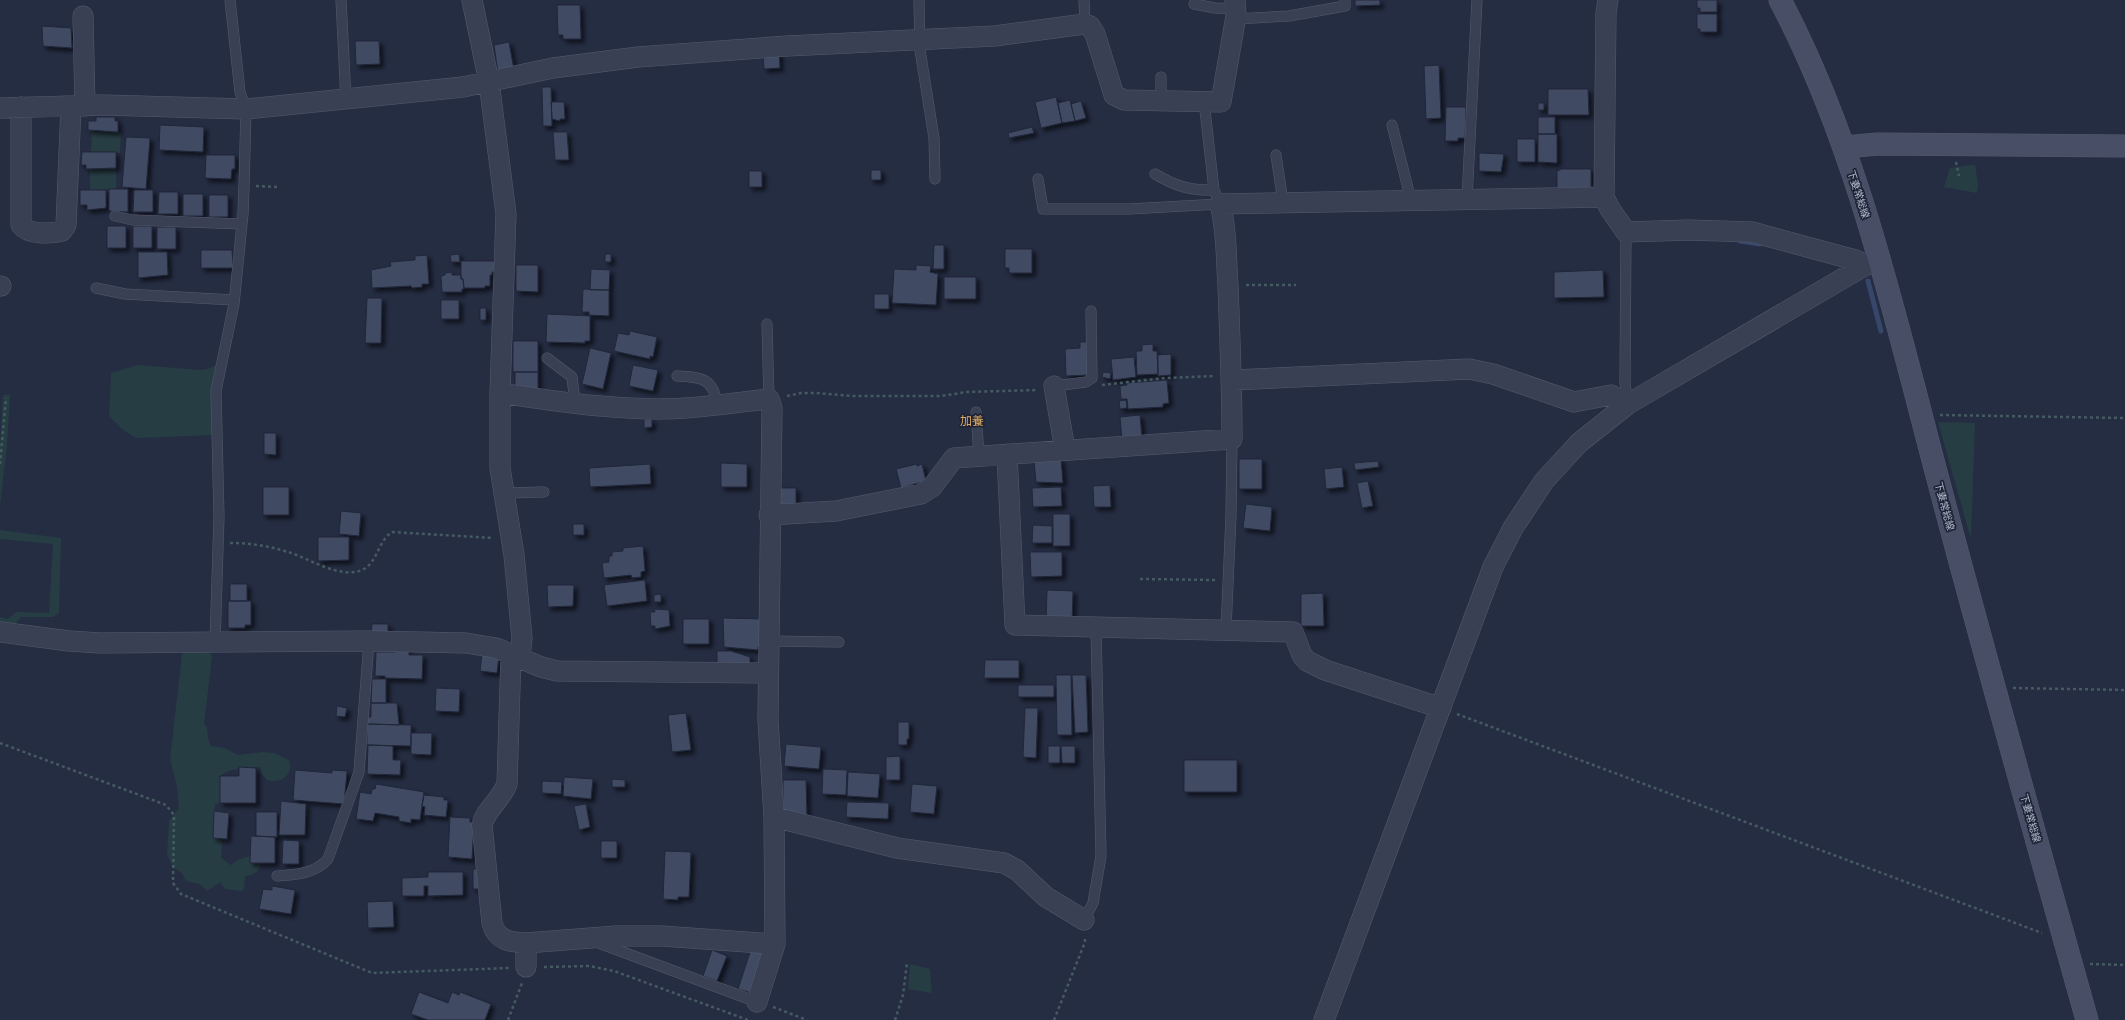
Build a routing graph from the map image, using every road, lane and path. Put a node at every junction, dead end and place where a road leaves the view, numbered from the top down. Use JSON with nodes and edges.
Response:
{"nodes":[{"id":1,"x":230,"y":0,"type":"edge"},
{"id":2,"x":341,"y":0,"type":"edge"},
{"id":3,"x":472,"y":0,"type":"edge"},
{"id":4,"x":920,"y":0,"type":"edge"},
{"id":5,"x":1084,"y":0,"type":"edge"},
{"id":6,"x":1345,"y":0,"type":"edge"},
{"id":7,"x":1477,"y":0,"type":"edge"},
{"id":8,"x":1608,"y":0,"type":"edge"},
{"id":9,"x":1780,"y":0,"type":"edge"},
{"id":10,"x":1194,"y":4,"type":"dead end"},
{"id":11,"x":1236,"y":9,"type":"edge"},
{"id":12,"x":83,"y":16,"type":"dead end"},
{"id":13,"x":1085,"y":24,"type":"junction"},
{"id":14,"x":920,"y":39,"type":"junction"},
{"id":15,"x":1161,"y":78,"type":"dead end"},
{"id":16,"x":489,"y":82,"type":"junction"},
{"id":17,"x":346,"y":100,"type":"junction"},
{"id":18,"x":1161,"y":100,"type":"junction"},
{"id":19,"x":1204,"y":101,"type":"junction"},
{"id":20,"x":78,"y":106,"type":"junction"},
{"id":21,"x":0,"y":108,"type":"edge"},
{"id":22,"x":21,"y":108,"type":"junction"},
{"id":23,"x":246,"y":109,"type":"junction"},
{"id":24,"x":1392,"y":125,"type":"dead end"},
{"id":25,"x":2125,"y":146,"type":"edge"},
{"id":26,"x":1844,"y":147,"type":"junction"},
{"id":27,"x":1276,"y":155,"type":"dead end"},
{"id":28,"x":1155,"y":174,"type":"dead end"},
{"id":29,"x":935,"y":179,"type":"dead end"},
{"id":30,"x":1038,"y":179,"type":"dead end"},
{"id":31,"x":244,"y":186,"type":"junction"},
{"id":32,"x":278,"y":187,"type":"dead end"},
{"id":33,"x":1217,"y":197,"type":"junction"},
{"id":34,"x":1604,"y":197,"type":"junction"},
{"id":35,"x":1468,"y":198,"type":"junction"},
{"id":36,"x":1410,"y":200,"type":"junction"},
{"id":37,"x":1283,"y":202,"type":"junction"},
{"id":38,"x":114,"y":216,"type":"dead end"},
{"id":39,"x":242,"y":224,"type":"junction"},
{"id":40,"x":1626,"y":232,"type":"junction"},
{"id":41,"x":1872,"y":262,"type":"junction"},
{"id":42,"x":1228,"y":284,"type":"junction"},
{"id":43,"x":1296,"y":285,"type":"dead end"},
{"id":44,"x":96,"y":288,"type":"dead end"},
{"id":45,"x":234,"y":300,"type":"junction"},
{"id":46,"x":1091,"y":311,"type":"dead end"},
{"id":47,"x":767,"y":324,"type":"dead end"},
{"id":48,"x":547,"y":358,"type":"dead end"},
{"id":49,"x":677,"y":376,"type":"dead end"},
{"id":50,"x":1232,"y":380,"type":"junction"},
{"id":51,"x":1054,"y":386,"type":"joint"},
{"id":52,"x":500,"y":393,"type":"junction"},
{"id":53,"x":941,"y":396,"type":"dead end"},
{"id":54,"x":6,"y":398,"type":"dead end"},
{"id":55,"x":770,"y":401,"type":"junction"},
{"id":56,"x":575,"y":403,"type":"junction"},
{"id":57,"x":1628,"y":404,"type":"junction"},
{"id":58,"x":717,"y":405,"type":"junction"},
{"id":59,"x":976,"y":412,"type":"dead end"},
{"id":60,"x":1921,"y":415,"type":"junction"},
{"id":61,"x":2125,"y":418,"type":"edge"},
{"id":62,"x":1232,"y":439,"type":"junction"},
{"id":63,"x":1065,"y":450,"type":"junction"},
{"id":64,"x":1006,"y":454,"type":"junction"},
{"id":65,"x":979,"y":456,"type":"junction"},
{"id":66,"x":0,"y":464,"type":"edge"},
{"id":67,"x":544,"y":492,"type":"dead end"},
{"id":68,"x":503,"y":493,"type":"junction"},
{"id":69,"x":769,"y":515,"type":"junction"},
{"id":70,"x":510,"y":538,"type":"junction"},
{"id":71,"x":218,"y":543,"type":"junction"},
{"id":72,"x":1140,"y":579,"type":"dead end"},
{"id":73,"x":1228,"y":580,"type":"junction"},
{"id":74,"x":1096,"y":627,"type":"junction"},
{"id":75,"x":1226,"y":629,"type":"junction"},
{"id":76,"x":0,"y":632,"type":"edge"},
{"id":77,"x":369,"y":641,"type":"junction"},
{"id":78,"x":769,"y":641,"type":"junction"},
{"id":79,"x":839,"y":642,"type":"dead end"},
{"id":80,"x":215,"y":643,"type":"junction"},
{"id":81,"x":516,"y":656,"type":"junction"},
{"id":82,"x":768,"y":673,"type":"junction"},
{"id":83,"x":1995,"y":689,"type":"junction"},
{"id":84,"x":2125,"y":690,"type":"edge"},
{"id":85,"x":1441,"y":708,"type":"junction"},
{"id":86,"x":0,"y":743,"type":"edge"},
{"id":87,"x":774,"y":817,"type":"junction"},
{"id":88,"x":277,"y":876,"type":"dead end"},
{"id":89,"x":1084,"y":920,"type":"junction"},
{"id":90,"x":2062,"y":931,"type":"junction"},
{"id":91,"x":583,"y":938,"type":"junction"},
{"id":92,"x":526,"y":943,"type":"junction"},
{"id":93,"x":775,"y":944,"type":"junction"},
{"id":94,"x":908,"y":963,"type":"dead end"},
{"id":95,"x":2072,"y":965,"type":"junction"},
{"id":96,"x":2125,"y":965,"type":"edge"},
{"id":97,"x":526,"y":967,"type":"junction"},
{"id":98,"x":757,"y":1002,"type":"junction"},
{"id":99,"x":508,"y":1020,"type":"edge"},
{"id":100,"x":748,"y":1020,"type":"edge"},
{"id":101,"x":808,"y":1020,"type":"edge"},
{"id":102,"x":895,"y":1020,"type":"edge"},
{"id":103,"x":1054,"y":1020,"type":"edge"},
{"id":104,"x":1324,"y":1020,"type":"edge"},
{"id":105,"x":2087,"y":1020,"type":"edge"}],
"edges":[{"from":1,"to":23,"type":"lane"},
{"from":2,"to":17,"type":"lane"},
{"from":3,"to":16,"type":"street"},
{"from":4,"to":14,"type":"lane"},
{"from":5,"to":13,"type":"lane"},
{"from":6,"to":11,"type":"lane"},
{"from":7,"to":35,"type":"lane"},
{"from":8,"to":34,"type":"street"},
{"from":9,"to":26,"type":"main road","name":"下妻常総線"},
{"from":10,"to":11,"type":"lane"},
{"from":11,"to":19,"type":"street"},
{"from":12,"to":20,"type":"street"},
{"from":13,"to":14,"type":"street"},
{"from":13,"to":18,"type":"street"},
{"from":14,"to":16,"type":"street"},
{"from":14,"to":29,"type":"lane"},
{"from":15,"to":18,"type":"lane"},
{"from":16,"to":17,"type":"street"},
{"from":16,"to":52,"type":"street"},
{"from":17,"to":23,"type":"street"},
{"from":18,"to":19,"type":"street"},
{"from":19,"to":33,"type":"lane"},
{"from":20,"to":22,"type":"street"},
{"from":20,"to":22,"type":"street"},
{"from":20,"to":23,"type":"street"},
{"from":21,"to":22,"type":"street"},
{"from":23,"to":31,"type":"lane"},
{"from":24,"to":36,"type":"lane"},
{"from":25,"to":26,"type":"main road"},
{"from":26,"to":41,"type":"main road","name":"下妻常総線"},
{"from":27,"to":37,"type":"lane"},
{"from":28,"to":33,"type":"lane"},
{"from":30,"to":33,"type":"lane"},
{"from":31,"to":32,"type":"path"},
{"from":31,"to":39,"type":"lane"},
{"from":33,"to":37,"type":"street"},
{"from":33,"to":42,"type":"street"},
{"from":34,"to":35,"type":"street"},
{"from":34,"to":40,"type":"street"},
{"from":35,"to":36,"type":"street"},
{"from":36,"to":37,"type":"street"},
{"from":38,"to":39,"type":"lane"},
{"from":39,"to":45,"type":"lane"},
{"from":40,"to":41,"type":"street"},
{"from":40,"to":57,"type":"lane"},
{"from":41,"to":57,"type":"street"},
{"from":41,"to":60,"type":"main road","name":"下妻常総線"},
{"from":42,"to":43,"type":"path"},
{"from":42,"to":50,"type":"street"},
{"from":44,"to":45,"type":"lane"},
{"from":45,"to":71,"type":"lane"},
{"from":46,"to":51,"type":"lane"},
{"from":47,"to":55,"type":"lane"},
{"from":48,"to":56,"type":"lane"},
{"from":49,"to":58,"type":"lane"},
{"from":50,"to":57,"type":"street"},
{"from":50,"to":62,"type":"street"},
{"from":51,"to":63,"type":"street"},
{"from":52,"to":56,"type":"street"},
{"from":52,"to":68,"type":"street"},
{"from":53,"to":55,"type":"path"},
{"from":54,"to":66,"type":"path"},
{"from":55,"to":58,"type":"street"},
{"from":55,"to":69,"type":"street"},
{"from":56,"to":58,"type":"street"},
{"from":57,"to":85,"type":"street"},
{"from":59,"to":65,"type":"lane"},
{"from":60,"to":61,"type":"path"},
{"from":60,"to":83,"type":"main road","name":"下妻常総線"},
{"from":62,"to":63,"type":"street"},
{"from":62,"to":73,"type":"lane"},
{"from":63,"to":64,"type":"street"},
{"from":64,"to":65,"type":"street"},
{"from":64,"to":74,"type":"street"},
{"from":65,"to":69,"type":"street"},
{"from":67,"to":68,"type":"lane"},
{"from":68,"to":70,"type":"street"},
{"from":69,"to":78,"type":"street"},
{"from":70,"to":71,"type":"path"},
{"from":70,"to":81,"type":"street"},
{"from":71,"to":80,"type":"lane"},
{"from":72,"to":73,"type":"path"},
{"from":73,"to":75,"type":"lane"},
{"from":74,"to":75,"type":"street"},
{"from":74,"to":89,"type":"lane"},
{"from":75,"to":85,"type":"street"},
{"from":76,"to":80,"type":"street"},
{"from":77,"to":80,"type":"street"},
{"from":77,"to":81,"type":"street"},
{"from":77,"to":88,"type":"lane"},
{"from":78,"to":79,"type":"lane"},
{"from":78,"to":82,"type":"street"},
{"from":81,"to":82,"type":"street"},
{"from":81,"to":92,"type":"street"},
{"from":82,"to":87,"type":"street"},
{"from":83,"to":84,"type":"path"},
{"from":83,"to":90,"type":"main road","name":"下妻常総線"},
{"from":85,"to":90,"type":"path"},
{"from":85,"to":104,"type":"street"},
{"from":86,"to":97,"type":"path"},
{"from":87,"to":89,"type":"street"},
{"from":87,"to":93,"type":"street"},
{"from":89,"to":103,"type":"path"},
{"from":90,"to":95,"type":"main road","name":"下妻常総線"},
{"from":91,"to":92,"type":"street"},
{"from":91,"to":93,"type":"street"},
{"from":91,"to":98,"type":"lane"},
{"from":92,"to":97,"type":"street"},
{"from":93,"to":98,"type":"street"},
{"from":94,"to":102,"type":"path"},
{"from":95,"to":96,"type":"path"},
{"from":95,"to":105,"type":"main road","name":"下妻常総線"},
{"from":97,"to":99,"type":"path"},
{"from":97,"to":100,"type":"path"},
{"from":98,"to":101,"type":"path"}]}
